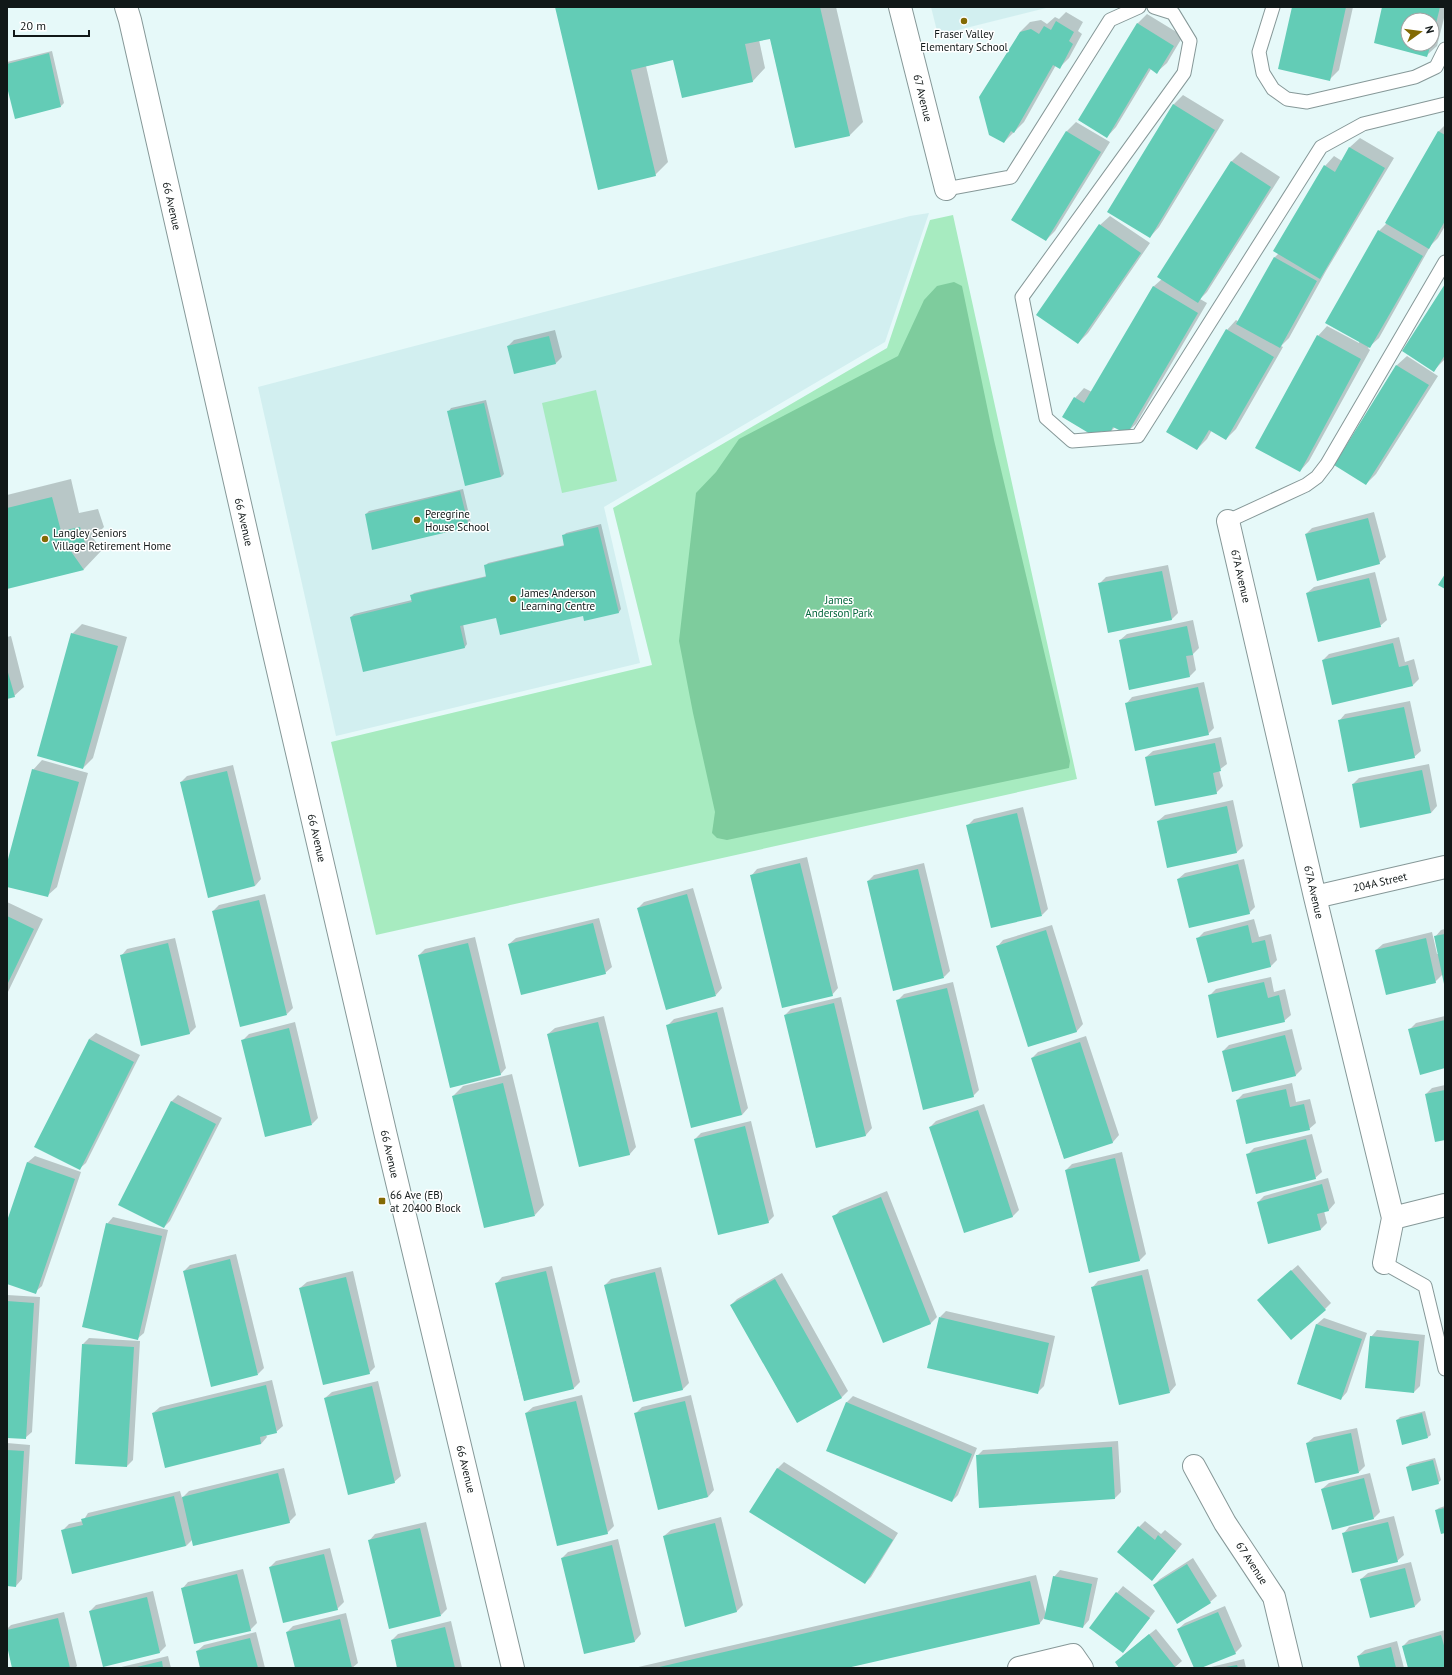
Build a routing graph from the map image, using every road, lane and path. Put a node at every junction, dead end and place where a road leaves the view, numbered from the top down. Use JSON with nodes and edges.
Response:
{"nodes":[{"id":1,"x":126,"y":7,"type":"edge"},
{"id":2,"x":900,"y":7,"type":"edge"},
{"id":3,"x":1139,"y":7,"type":"edge"},
{"id":4,"x":1154,"y":7,"type":"edge"},
{"id":5,"x":1273,"y":7,"type":"edge"},
{"id":6,"x":1445,"y":49,"type":"edge"},
{"id":7,"x":1445,"y":104,"type":"edge"},
{"id":8,"x":946,"y":188,"type":"joint"},
{"id":9,"x":1445,"y":262,"type":"edge"},
{"id":10,"x":1228,"y":521,"type":"joint"},
{"id":11,"x":1445,"y":867,"type":"edge"},
{"id":12,"x":1315,"y":897,"type":"junction"},
{"id":13,"x":1445,"y":1205,"type":"edge"},
{"id":14,"x":1393,"y":1218,"type":"junction"},
{"id":15,"x":1384,"y":1263,"type":"joint"},
{"id":16,"x":1445,"y":1369,"type":"edge"},
{"id":17,"x":1194,"y":1466,"type":"dead end"},
{"id":18,"x":1077,"y":1662,"type":"edge"},
{"id":19,"x":513,"y":1668,"type":"edge"},
{"id":20,"x":1019,"y":1668,"type":"edge"},
{"id":21,"x":1291,"y":1668,"type":"edge"}],
"edges":[{"from":1,"to":19,"type":"street","name":"66 Avenue"},
{"from":2,"to":8,"type":"street","name":"67 Avenue"},
{"from":3,"to":8,"type":"lane"},
{"from":4,"to":7,"type":"lane"},
{"from":5,"to":6,"type":"lane"},
{"from":9,"to":10,"type":"lane"},
{"from":10,"to":12,"type":"street","name":"67A Avenue"},
{"from":11,"to":12,"type":"street","name":"204A Street"},
{"from":12,"to":14,"type":"street","name":"67A Avenue"},
{"from":13,"to":14,"type":"street"},
{"from":14,"to":15,"type":"street","name":"67A Avenue"},
{"from":15,"to":16,"type":"lane"},
{"from":17,"to":21,"type":"street","name":"67 Avenue"},
{"from":18,"to":20,"type":"street"}]}
